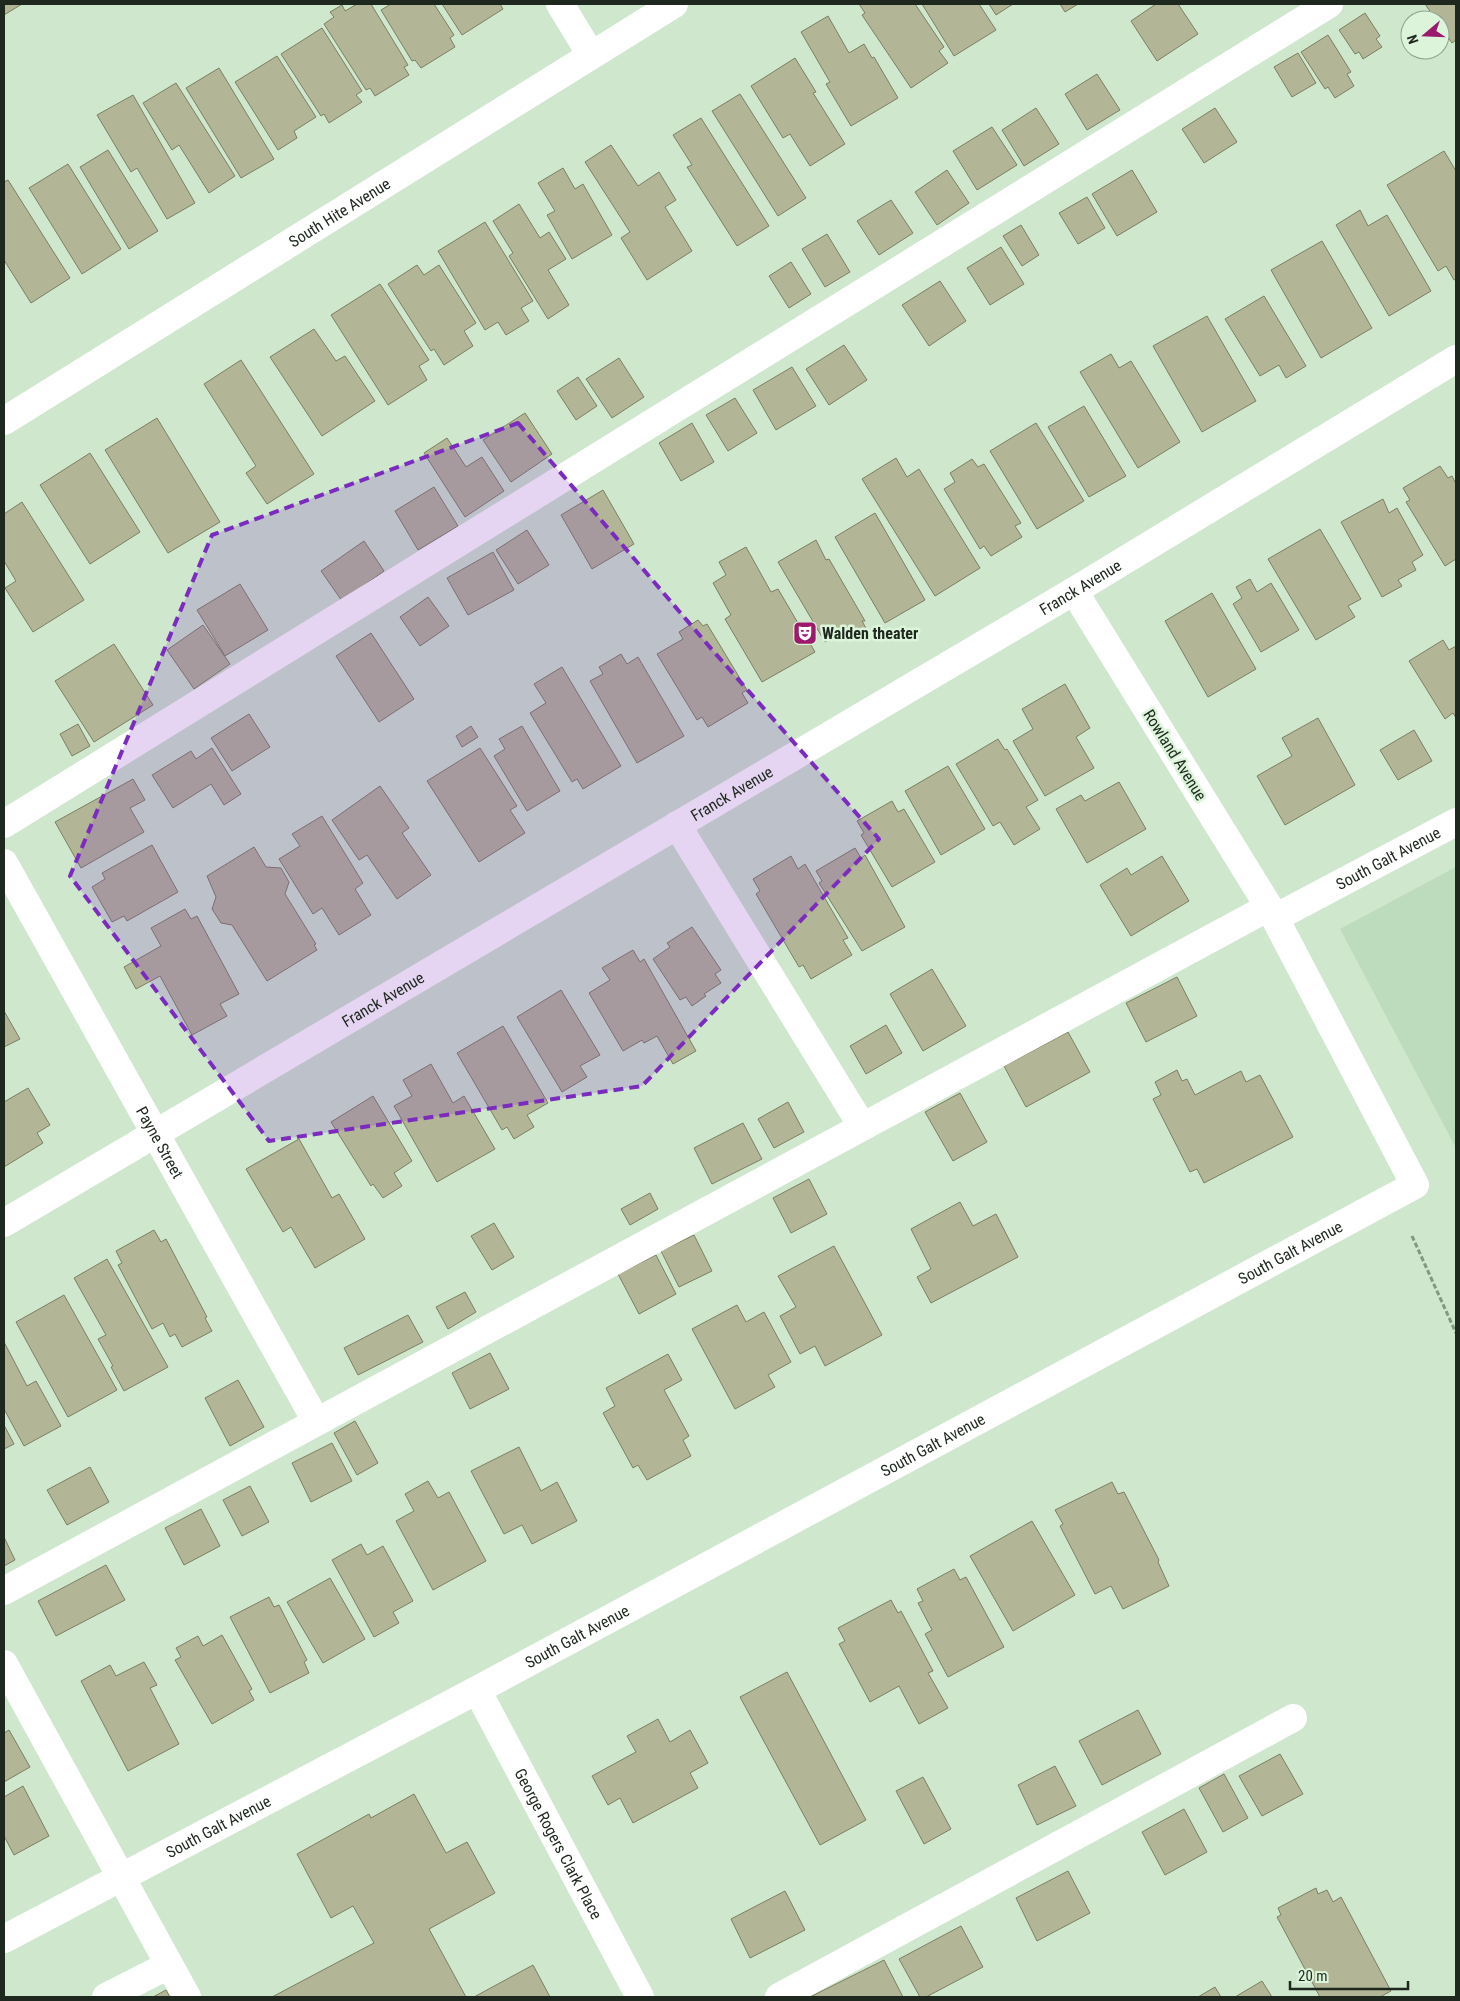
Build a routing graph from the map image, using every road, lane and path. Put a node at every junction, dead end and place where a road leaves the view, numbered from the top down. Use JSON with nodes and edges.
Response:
{"nodes":[{"id":1,"x":560,"y":4,"type":"edge"},
{"id":2,"x":674,"y":4,"type":"edge"},
{"id":3,"x":1330,"y":4,"type":"edge"},
{"id":4,"x":591,"y":55,"type":"junction"},
{"id":5,"x":1456,"y":359,"type":"edge"},
{"id":6,"x":4,"y":421,"type":"edge"},
{"id":7,"x":1074,"y":591,"type":"junction"},
{"id":8,"x":1456,"y":822,"type":"edge"},
{"id":9,"x":4,"y":824,"type":"edge"},
{"id":10,"x":677,"y":826,"type":"junction"},
{"id":11,"x":4,"y":863,"type":"edge"},
{"id":12,"x":1272,"y":913,"type":"junction"},
{"id":13,"x":862,"y":1126,"type":"junction"},
{"id":14,"x":155,"y":1132,"type":"junction"},
{"id":15,"x":4,"y":1223,"type":"edge"},
{"id":16,"x":1412,"y":1236,"type":"dead end"},
{"id":17,"x":1456,"y":1333,"type":"edge"},
{"id":18,"x":316,"y":1421,"type":"junction"},
{"id":19,"x":4,"y":1591,"type":"edge"},
{"id":20,"x":4,"y":1664,"type":"edge"},
{"id":21,"x":477,"y":1690,"type":"junction"},
{"id":22,"x":1293,"y":1718,"type":"dead end"},
{"id":23,"x":120,"y":1877,"type":"junction"},
{"id":24,"x":4,"y":1939,"type":"edge"},
{"id":25,"x":169,"y":1964,"type":"junction"},
{"id":26,"x":106,"y":1997,"type":"edge"},
{"id":27,"x":187,"y":1997,"type":"edge"},
{"id":28,"x":640,"y":1997,"type":"edge"},
{"id":29,"x":779,"y":1997,"type":"edge"}],
"edges":[{"from":1,"to":4,"type":"street"},
{"from":2,"to":4,"type":"street","name":"South Hite Avenue"},
{"from":3,"to":9,"type":"street"},
{"from":4,"to":6,"type":"street","name":"South Hite Avenue"},
{"from":5,"to":7,"type":"street","name":"Franck Avenue"},
{"from":7,"to":10,"type":"street","name":"Franck Avenue"},
{"from":7,"to":12,"type":"street","name":"Rowland Avenue"},
{"from":8,"to":12,"type":"street","name":"South Galt Avenue"},
{"from":10,"to":13,"type":"street"},
{"from":10,"to":14,"type":"street","name":"Franck Avenue"},
{"from":11,"to":14,"type":"street","name":"Payne Street"},
{"from":12,"to":13,"type":"street"},
{"from":12,"to":21,"type":"street","name":"South Galt Avenue"},
{"from":13,"to":18,"type":"street"},
{"from":14,"to":15,"type":"street","name":"Franck Avenue"},
{"from":14,"to":18,"type":"street","name":"Payne Street"},
{"from":16,"to":17,"type":"path"},
{"from":18,"to":19,"type":"street"},
{"from":20,"to":23,"type":"street"},
{"from":21,"to":23,"type":"street","name":"South Galt Avenue"},
{"from":21,"to":28,"type":"street","name":"George Rogers Clark Place"},
{"from":22,"to":29,"type":"street"},
{"from":23,"to":24,"type":"street","name":"South Galt Avenue"},
{"from":23,"to":25,"type":"street"},
{"from":25,"to":26,"type":"street"},
{"from":25,"to":27,"type":"street"}]}
